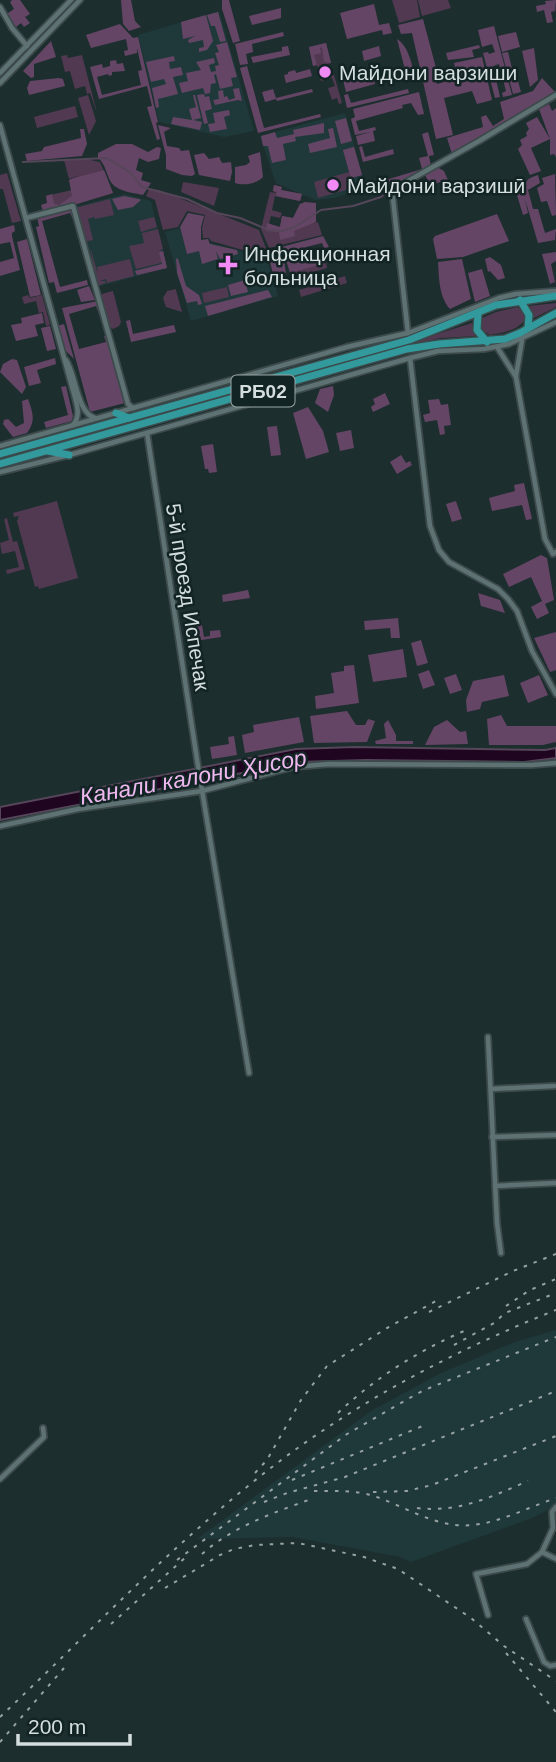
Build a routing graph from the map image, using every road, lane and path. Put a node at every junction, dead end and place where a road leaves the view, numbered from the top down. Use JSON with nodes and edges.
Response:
{"nodes":[{"id":1,"x":71,"y":0,"type":"edge"},
{"id":2,"x":80,"y":0,"type":"edge"},
{"id":3,"x":0,"y":7,"type":"edge"},
{"id":4,"x":2,"y":16,"type":"edge"},
{"id":5,"x":27,"y":46,"type":"junction"},
{"id":6,"x":0,"y":73,"type":"edge"},
{"id":7,"x":0,"y":83,"type":"edge"},
{"id":8,"x":556,"y":95,"type":"edge"},
{"id":9,"x":0,"y":125,"type":"edge"},
{"id":10,"x":26,"y":218,"type":"junction"},
{"id":11,"x":556,"y":291,"type":"edge"},
{"id":12,"x":556,"y":296,"type":"edge"},
{"id":13,"x":520,"y":300,"type":"junction"},
{"id":14,"x":478,"y":313,"type":"junction"},
{"id":15,"x":556,"y":313,"type":"edge"},
{"id":16,"x":556,"y":321,"type":"edge"},
{"id":17,"x":528,"y":329,"type":"junction"},
{"id":18,"x":408,"y":333,"type":"junction"},
{"id":19,"x":389,"y":337,"type":"junction"},
{"id":20,"x":522,"y":340,"type":"junction"},
{"id":21,"x":487,"y":342,"type":"junction"},
{"id":22,"x":385,"y":346,"type":"junction"},
{"id":23,"x":498,"y":347,"type":"junction"},
{"id":24,"x":62,"y":354,"type":"junction"},
{"id":25,"x":392,"y":354,"type":"junction"},
{"id":26,"x":410,"y":358,"type":"junction"},
{"id":27,"x":393,"y":362,"type":"junction"},
{"id":28,"x":516,"y":377,"type":"junction"},
{"id":29,"x":209,"y":396,"type":"junction"},
{"id":30,"x":211,"y":405,"type":"junction"},
{"id":31,"x":134,"y":408,"type":"junction"},
{"id":32,"x":116,"y":413,"type":"junction"},
{"id":33,"x":96,"y":418,"type":"junction"},
{"id":34,"x":130,"y":418,"type":"junction"},
{"id":35,"x":72,"y":426,"type":"junction"},
{"id":36,"x":130,"y":428,"type":"junction"},
{"id":37,"x":51,"y":432,"type":"junction"},
{"id":38,"x":147,"y":433,"type":"junction"},
{"id":39,"x":122,"y":439,"type":"junction"},
{"id":40,"x":44,"y":442,"type":"junction"},
{"id":41,"x":0,"y":446,"type":"edge"},
{"id":42,"x":47,"y":451,"type":"junction"},
{"id":43,"x":0,"y":454,"type":"edge"},
{"id":44,"x":69,"y":455,"type":"junction"},
{"id":45,"x":0,"y":464,"type":"edge"},
{"id":46,"x":0,"y":472,"type":"edge"},
{"id":47,"x":554,"y":553,"type":"edge"},
{"id":48,"x":556,"y":694,"type":"edge"},
{"id":49,"x":556,"y":763,"type":"edge"},
{"id":50,"x":202,"y":788,"type":"junction"},
{"id":51,"x":0,"y":826,"type":"edge"},
{"id":52,"x":488,"y":1037,"type":"dead end"},
{"id":53,"x":249,"y":1073,"type":"dead end"},
{"id":54,"x":554,"y":1086,"type":"dead end"},
{"id":55,"x":491,"y":1089,"type":"junction"},
{"id":56,"x":556,"y":1135,"type":"edge"},
{"id":57,"x":492,"y":1137,"type":"junction"},
{"id":58,"x":556,"y":1183,"type":"edge"},
{"id":59,"x":495,"y":1186,"type":"junction"},
{"id":60,"x":501,"y":1253,"type":"dead end"},
{"id":61,"x":43,"y":1428,"type":"dead end"},
{"id":62,"x":0,"y":1479,"type":"edge"},
{"id":63,"x":556,"y":1507,"type":"edge"},
{"id":64,"x":542,"y":1552,"type":"junction"},
{"id":65,"x":556,"y":1559,"type":"edge"},
{"id":66,"x":488,"y":1615,"type":"dead end"},
{"id":67,"x":526,"y":1619,"type":"dead end"},
{"id":68,"x":556,"y":1665,"type":"edge"}],
"edges":[{"from":1,"to":5,"type":"street"},
{"from":2,"to":7,"type":"street"},
{"from":3,"to":4,"type":"street"},
{"from":4,"to":5,"type":"street"},
{"from":5,"to":6,"type":"street"},
{"from":8,"to":18,"type":"street"},
{"from":9,"to":10,"type":"street"},
{"from":10,"to":24,"type":"street"},
{"from":10,"to":31,"type":"street"},
{"from":11,"to":18,"type":"street"},
{"from":12,"to":13,"type":"highway","number":"РБ02"},
{"from":13,"to":14,"type":"highway","number":"РБ02"},
{"from":13,"to":17,"type":"highway"},
{"from":14,"to":21,"type":"highway"},
{"from":14,"to":22,"type":"highway","number":"РБ02"},
{"from":15,"to":17,"type":"highway","number":"РБ02"},
{"from":16,"to":20,"type":"street"},
{"from":17,"to":21,"type":"highway","number":"РБ02"},
{"from":18,"to":19,"type":"street"},
{"from":19,"to":22,"type":"highway"},
{"from":19,"to":31,"type":"street"},
{"from":20,"to":23,"type":"street"},
{"from":20,"to":28,"type":"street"},
{"from":21,"to":25,"type":"highway","number":"РБ02"},
{"from":22,"to":29,"type":"highway","number":"РБ02"},
{"from":23,"to":26,"type":"street"},
{"from":23,"to":28,"type":"street"},
{"from":24,"to":33,"type":"street"},
{"from":24,"to":35,"type":"street"},
{"from":25,"to":27,"type":"highway"},
{"from":25,"to":30,"type":"highway","number":"РБ02"},
{"from":26,"to":27,"type":"street"},
{"from":26,"to":48,"type":"street"},
{"from":27,"to":38,"type":"street"},
{"from":28,"to":47,"type":"street"},
{"from":29,"to":30,"type":"highway"},
{"from":29,"to":34,"type":"highway","number":"РБ02"},
{"from":30,"to":36,"type":"highway","number":"РБ02"},
{"from":31,"to":32,"type":"street"},
{"from":32,"to":33,"type":"street"},
{"from":32,"to":34,"type":"highway"},
{"from":33,"to":35,"type":"street"},
{"from":34,"to":40,"type":"highway","number":"РБ02"},
{"from":35,"to":37,"type":"street"},
{"from":36,"to":39,"type":"highway"},
{"from":36,"to":42,"type":"highway","number":"РБ02"},
{"from":37,"to":40,"type":"highway"},
{"from":37,"to":41,"type":"street"},
{"from":38,"to":39,"type":"street"},
{"from":38,"to":50,"type":"street","name":"5-й проезд Испечак"},
{"from":39,"to":44,"type":"street"},
{"from":40,"to":43,"type":"highway","number":"РБ02"},
{"from":42,"to":44,"type":"highway"},
{"from":42,"to":45,"type":"highway","number":"РБ02"},
{"from":44,"to":46,"type":"street"},
{"from":49,"to":50,"type":"street"},
{"from":50,"to":51,"type":"street"},
{"from":50,"to":53,"type":"street","name":"5-й проезд Испечак"},
{"from":52,"to":55,"type":"street"},
{"from":54,"to":55,"type":"street"},
{"from":55,"to":57,"type":"street"},
{"from":56,"to":57,"type":"street"},
{"from":57,"to":59,"type":"street"},
{"from":58,"to":59,"type":"street"},
{"from":59,"to":60,"type":"street"},
{"from":61,"to":62,"type":"street"},
{"from":63,"to":64,"type":"street"},
{"from":64,"to":65,"type":"street"},
{"from":64,"to":66,"type":"street"},
{"from":67,"to":68,"type":"street"}]}
